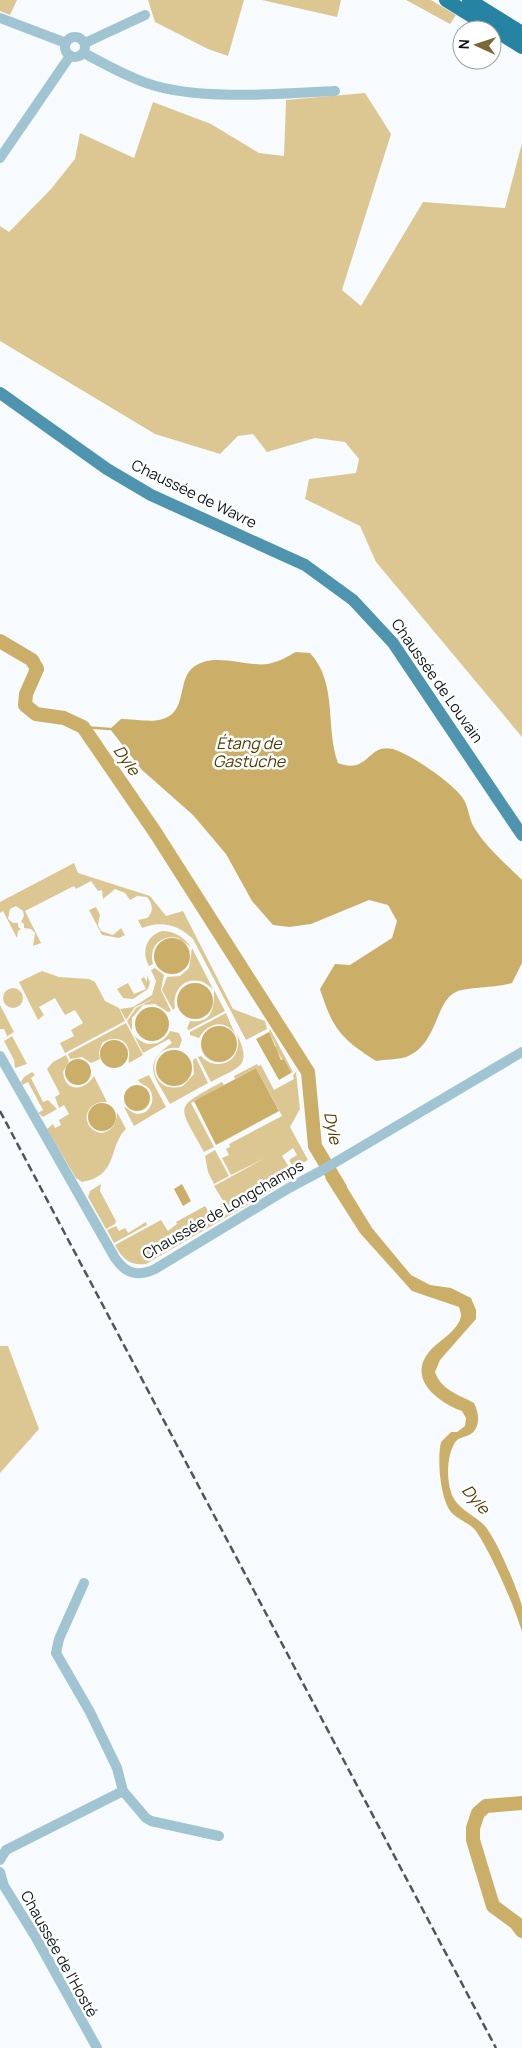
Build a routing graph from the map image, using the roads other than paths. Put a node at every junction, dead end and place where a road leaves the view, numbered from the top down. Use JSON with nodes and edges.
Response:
{"nodes":[{"id":1,"x":446,"y":0,"type":"edge"},
{"id":2,"x":469,"y":0,"type":"edge"},
{"id":3,"x":145,"y":15,"type":"dead end"},
{"id":4,"x":0,"y":18,"type":"edge"},
{"id":5,"x":522,"y":33,"type":"edge"},
{"id":6,"x":66,"y":43,"type":"junction"},
{"id":7,"x":522,"y":47,"type":"edge"},
{"id":8,"x":84,"y":48,"type":"junction"},
{"id":9,"x":70,"y":56,"type":"junction"},
{"id":10,"x":335,"y":91,"type":"dead end"},
{"id":11,"x":0,"y":158,"type":"edge"},
{"id":12,"x":0,"y":393,"type":"edge"},
{"id":13,"x":305,"y":565,"type":"joint"},
{"id":14,"x":522,"y":835,"type":"edge"},
{"id":15,"x":522,"y":1052,"type":"edge"},
{"id":16,"x":0,"y":1056,"type":"edge"},
{"id":17,"x":84,"y":1583,"type":"dead end"},
{"id":18,"x":123,"y":1791,"type":"junction"},
{"id":19,"x":219,"y":1836,"type":"dead end"},
{"id":20,"x":0,"y":1860,"type":"edge"},
{"id":21,"x":0,"y":1872,"type":"edge"},
{"id":22,"x":97,"y":2048,"type":"edge"}],
"edges":[{"from":1,"to":7,"type":"highway"},
{"from":2,"to":5,"type":"highway"},
{"from":3,"to":8,"type":"street"},
{"from":4,"to":6,"type":"street"},
{"from":6,"to":8,"type":"street"},
{"from":6,"to":9,"type":"street"},
{"from":8,"to":9,"type":"street"},
{"from":8,"to":10,"type":"street"},
{"from":9,"to":11,"type":"street"},
{"from":12,"to":13,"type":"main road","name":"Chaussée de Wavre"},
{"from":13,"to":14,"type":"main road","name":"Chaussée de Louvain"},
{"from":15,"to":16,"type":"street","name":"Chaussée de Longchamps"},
{"from":17,"to":18,"type":"street"},
{"from":18,"to":19,"type":"street"},
{"from":18,"to":20,"type":"street"},
{"from":21,"to":22,"type":"street","name":"Chaussée de l'Hosté"}]}
